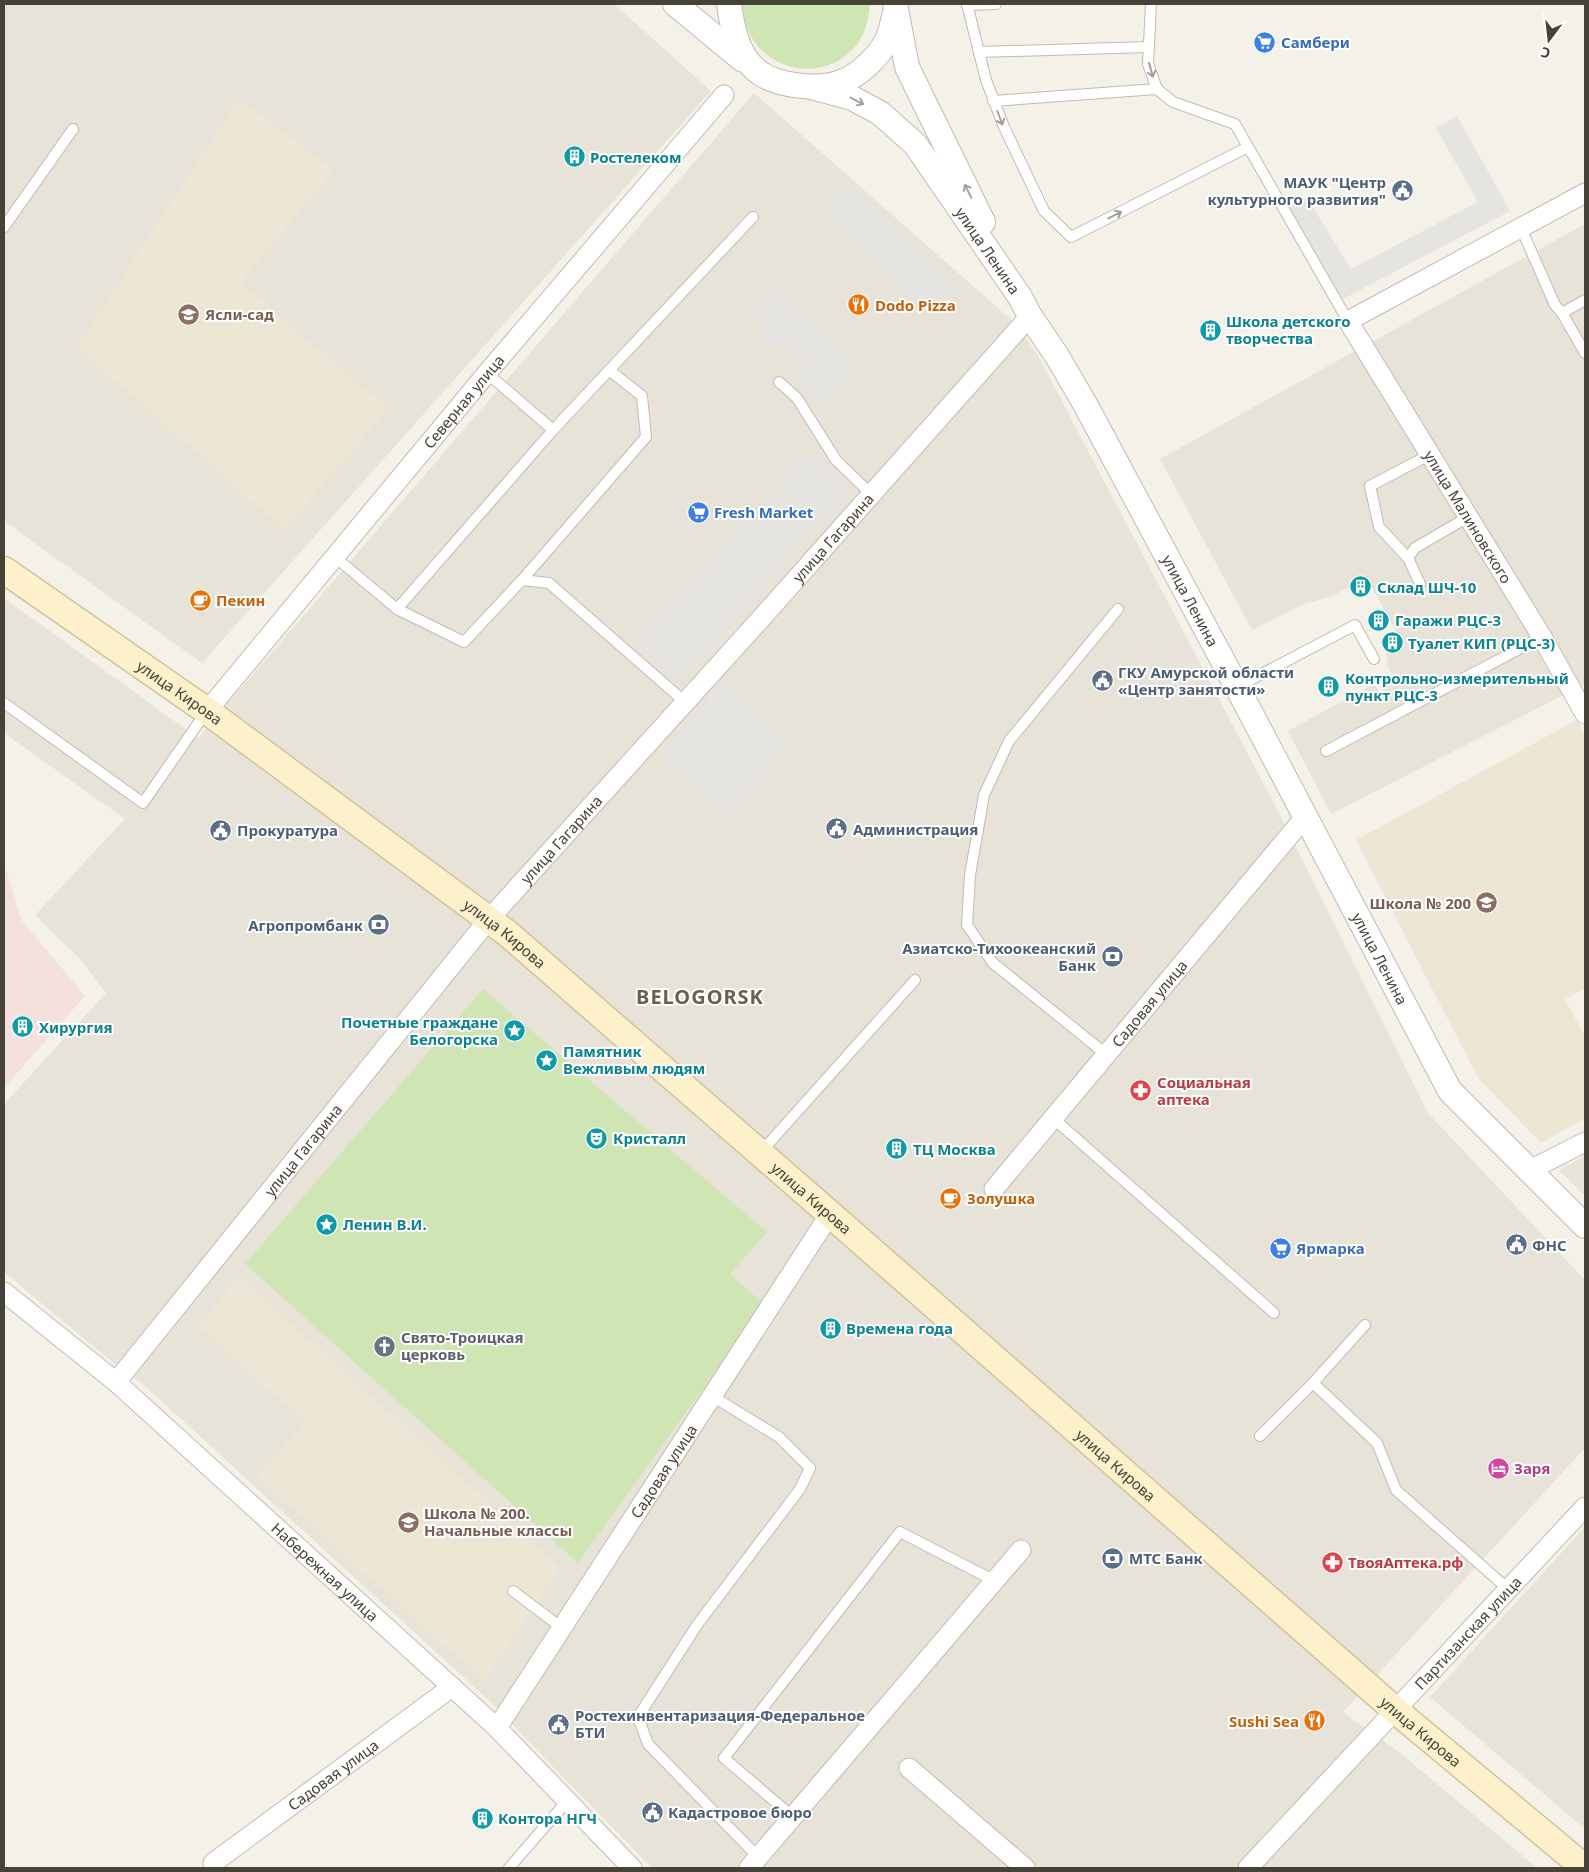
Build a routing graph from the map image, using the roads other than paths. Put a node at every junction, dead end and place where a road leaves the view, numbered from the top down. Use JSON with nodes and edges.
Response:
{"nodes":[{"id":1,"x":675,"y":4,"type":"edge"},
{"id":2,"x":729,"y":4,"type":"edge"},
{"id":3,"x":967,"y":4,"type":"edge"},
{"id":4,"x":996,"y":4,"type":"edge"},
{"id":5,"x":1150,"y":4,"type":"edge"},
{"id":6,"x":895,"y":7,"type":"edge"},
{"id":7,"x":1149,"y":48,"type":"junction"},
{"id":8,"x":979,"y":52,"type":"junction"},
{"id":9,"x":756,"y":70,"type":"junction"},
{"id":10,"x":811,"y":87,"type":"junction"},
{"id":11,"x":1157,"y":89,"type":"junction"},
{"id":12,"x":724,"y":95,"type":"dead end"},
{"id":13,"x":993,"y":101,"type":"junction"},
{"id":14,"x":73,"y":129,"type":"dead end"},
{"id":15,"x":1248,"y":148,"type":"junction"},
{"id":16,"x":1585,"y":193,"type":"edge"},
{"id":17,"x":754,"y":217,"type":"dead end"},
{"id":18,"x":4,"y":227,"type":"edge"},
{"id":19,"x":1521,"y":228,"type":"junction"},
{"id":20,"x":1585,"y":300,"type":"edge"},
{"id":21,"x":1025,"y":307,"type":"junction"},
{"id":22,"x":1562,"y":313,"type":"junction"},
{"id":23,"x":1348,"y":321,"type":"junction"},
{"id":24,"x":1585,"y":353,"type":"edge"},
{"id":25,"x":608,"y":370,"type":"junction"},
{"id":26,"x":487,"y":373,"type":"junction"},
{"id":27,"x":778,"y":382,"type":"dead end"},
{"id":28,"x":553,"y":430,"type":"junction"},
{"id":29,"x":1431,"y":454,"type":"junction"},
{"id":30,"x":871,"y":494,"type":"junction"},
{"id":31,"x":1468,"y":517,"type":"junction"},
{"id":32,"x":335,"y":557,"type":"junction"},
{"id":33,"x":1408,"y":558,"type":"junction"},
{"id":34,"x":4,"y":570,"type":"edge"},
{"id":35,"x":522,"y":580,"type":"junction"},
{"id":36,"x":1420,"y":584,"type":"dead end"},
{"id":37,"x":397,"y":609,"type":"junction"},
{"id":38,"x":1118,"y":609,"type":"dead end"},
{"id":39,"x":1542,"y":637,"type":"junction"},
{"id":40,"x":1374,"y":659,"type":"dead end"},
{"id":41,"x":1237,"y":687,"type":"junction"},
{"id":42,"x":684,"y":702,"type":"junction"},
{"id":43,"x":4,"y":704,"type":"edge"},
{"id":44,"x":1584,"y":708,"type":"edge"},
{"id":45,"x":207,"y":711,"type":"junction"},
{"id":46,"x":1326,"y":751,"type":"dead end"},
{"id":47,"x":1305,"y":817,"type":"junction"},
{"id":48,"x":489,"y":919,"type":"junction"},
{"id":49,"x":915,"y":980,"type":"dead end"},
{"id":50,"x":1107,"y":1055,"type":"junction"},
{"id":51,"x":1054,"y":1119,"type":"junction"},
{"id":52,"x":1585,"y":1142,"type":"edge"},
{"id":53,"x":760,"y":1153,"type":"junction"},
{"id":54,"x":1530,"y":1170,"type":"junction"},
{"id":55,"x":994,"y":1189,"type":"dead end"},
{"id":56,"x":830,"y":1214,"type":"junction"},
{"id":57,"x":1585,"y":1226,"type":"edge"},
{"id":58,"x":4,"y":1292,"type":"edge"},
{"id":59,"x":1274,"y":1313,"type":"dead end"},
{"id":60,"x":1365,"y":1325,"type":"dead end"},
{"id":61,"x":116,"y":1382,"type":"junction"},
{"id":62,"x":1313,"y":1383,"type":"junction"},
{"id":63,"x":712,"y":1396,"type":"junction"},
{"id":64,"x":1260,"y":1436,"type":"dead end"},
{"id":65,"x":1585,"y":1507,"type":"edge"},
{"id":66,"x":1021,"y":1550,"type":"dead end"},
{"id":67,"x":995,"y":1581,"type":"junction"},
{"id":68,"x":1508,"y":1589,"type":"junction"},
{"id":69,"x":513,"y":1591,"type":"dead end"},
{"id":70,"x":562,"y":1628,"type":"junction"},
{"id":71,"x":452,"y":1686,"type":"junction"},
{"id":72,"x":1395,"y":1710,"type":"junction"},
{"id":73,"x":497,"y":1728,"type":"junction"},
{"id":74,"x":909,"y":1768,"type":"dead end"},
{"id":75,"x":567,"y":1801,"type":"junction"},
{"id":76,"x":793,"y":1817,"type":"junction"},
{"id":77,"x":213,"y":1863,"type":"dead end"},
{"id":78,"x":754,"y":1863,"type":"edge"},
{"id":79,"x":509,"y":1868,"type":"edge"},
{"id":80,"x":632,"y":1868,"type":"edge"},
{"id":81,"x":1025,"y":1868,"type":"edge"},
{"id":82,"x":1248,"y":1868,"type":"edge"},
{"id":83,"x":1585,"y":1868,"type":"edge"}],
"edges":[{"from":1,"to":9,"type":"street"},
{"from":2,"to":9,"type":"street"},
{"from":3,"to":4,"type":"lane"},
{"from":3,"to":8,"type":"lane"},
{"from":5,"to":7,"type":"lane"},
{"from":6,"to":10,"type":"street"},
{"from":21,"to":6,"type":"street","one_way":true},
{"from":7,"to":8,"type":"lane"},
{"from":7,"to":11,"type":"lane","one_way":true},
{"from":8,"to":13,"type":"lane"},
{"from":9,"to":10,"type":"street"},
{"from":10,"to":21,"type":"street","name":"улица Ленина","one_way":true},
{"from":11,"to":13,"type":"lane"},
{"from":11,"to":15,"type":"lane"},
{"from":12,"to":26,"type":"street","name":"Северная улица"},
{"from":13,"to":15,"type":"lane","one_way":true},
{"from":14,"to":18,"type":"lane"},
{"from":15,"to":23,"type":"lane"},
{"from":16,"to":19,"type":"street"},
{"from":17,"to":25,"type":"lane"},
{"from":19,"to":22,"type":"lane"},
{"from":19,"to":23,"type":"street"},
{"from":20,"to":22,"type":"lane"},
{"from":21,"to":30,"type":"street","name":"улица Гагарина"},
{"from":21,"to":41,"type":"street","name":"улица Ленина"},
{"from":22,"to":24,"type":"lane"},
{"from":23,"to":29,"type":"street","name":"улица Малиновского"},
{"from":25,"to":28,"type":"lane"},
{"from":25,"to":35,"type":"lane"},
{"from":26,"to":28,"type":"lane"},
{"from":26,"to":32,"type":"street","name":"Северная улица"},
{"from":27,"to":30,"type":"lane"},
{"from":28,"to":37,"type":"lane"},
{"from":29,"to":31,"type":"street","name":"улица Малиновского"},
{"from":29,"to":33,"type":"lane"},
{"from":30,"to":42,"type":"street","name":"улица Гагарина"},
{"from":31,"to":33,"type":"lane"},
{"from":31,"to":39,"type":"street","name":"улица Малиновского"},
{"from":32,"to":37,"type":"lane"},
{"from":32,"to":45,"type":"street","name":"Северная улица"},
{"from":33,"to":36,"type":"lane"},
{"from":34,"to":45,"type":"main road","name":"улица Кирова"},
{"from":35,"to":37,"type":"lane"},
{"from":35,"to":42,"type":"lane"},
{"from":38,"to":50,"type":"lane"},
{"from":39,"to":44,"type":"street","name":"улица Малиновского"},
{"from":39,"to":46,"type":"lane"},
{"from":40,"to":41,"type":"lane"},
{"from":41,"to":47,"type":"street","name":"улица Ленина"},
{"from":42,"to":48,"type":"street","name":"улица Гагарина"},
{"from":43,"to":45,"type":"lane"},
{"from":45,"to":48,"type":"main road","name":"улица Кирова"},
{"from":47,"to":50,"type":"street","name":"Садовая улица"},
{"from":47,"to":54,"type":"street","name":"улица Ленина"},
{"from":48,"to":53,"type":"main road","name":"улица Кирова"},
{"from":48,"to":61,"type":"street","name":"улица Гагарина"},
{"from":49,"to":53,"type":"lane"},
{"from":50,"to":51,"type":"street","name":"Садовая улица"},
{"from":51,"to":55,"type":"street","name":"Садовая улица"},
{"from":51,"to":59,"type":"lane"},
{"from":52,"to":54,"type":"street"},
{"from":53,"to":56,"type":"main road","name":"улица Кирова"},
{"from":54,"to":57,"type":"street","name":"улица Ленина"},
{"from":56,"to":63,"type":"street","name":"Садовая улица"},
{"from":56,"to":72,"type":"main road","name":"улица Кирова"},
{"from":58,"to":61,"type":"street","name":"Набережная улица"},
{"from":60,"to":62,"type":"lane"},
{"from":61,"to":71,"type":"street","name":"Набережная улица"},
{"from":62,"to":64,"type":"lane"},
{"from":62,"to":68,"type":"lane"},
{"from":63,"to":70,"type":"street","name":"Садовая улица"},
{"from":63,"to":78,"type":"lane"},
{"from":65,"to":68,"type":"street","name":"Партизанская улица"},
{"from":66,"to":67,"type":"street"},
{"from":67,"to":76,"type":"street"},
{"from":67,"to":76,"type":"lane"},
{"from":68,"to":72,"type":"street","name":"Партизанская улица"},
{"from":69,"to":70,"type":"lane"},
{"from":70,"to":73,"type":"street","name":"Садовая улица"},
{"from":71,"to":73,"type":"street","name":"Набережная улица"},
{"from":71,"to":77,"type":"street","name":"Садовая улица"},
{"from":72,"to":82,"type":"street","name":"Партизанская улица"},
{"from":72,"to":83,"type":"main road","name":"улица Кирова"},
{"from":73,"to":75,"type":"street","name":"Набережная улица"},
{"from":74,"to":81,"type":"street"},
{"from":75,"to":79,"type":"lane"},
{"from":75,"to":80,"type":"street","name":"Набережная улица"},
{"from":76,"to":78,"type":"street"}]}
